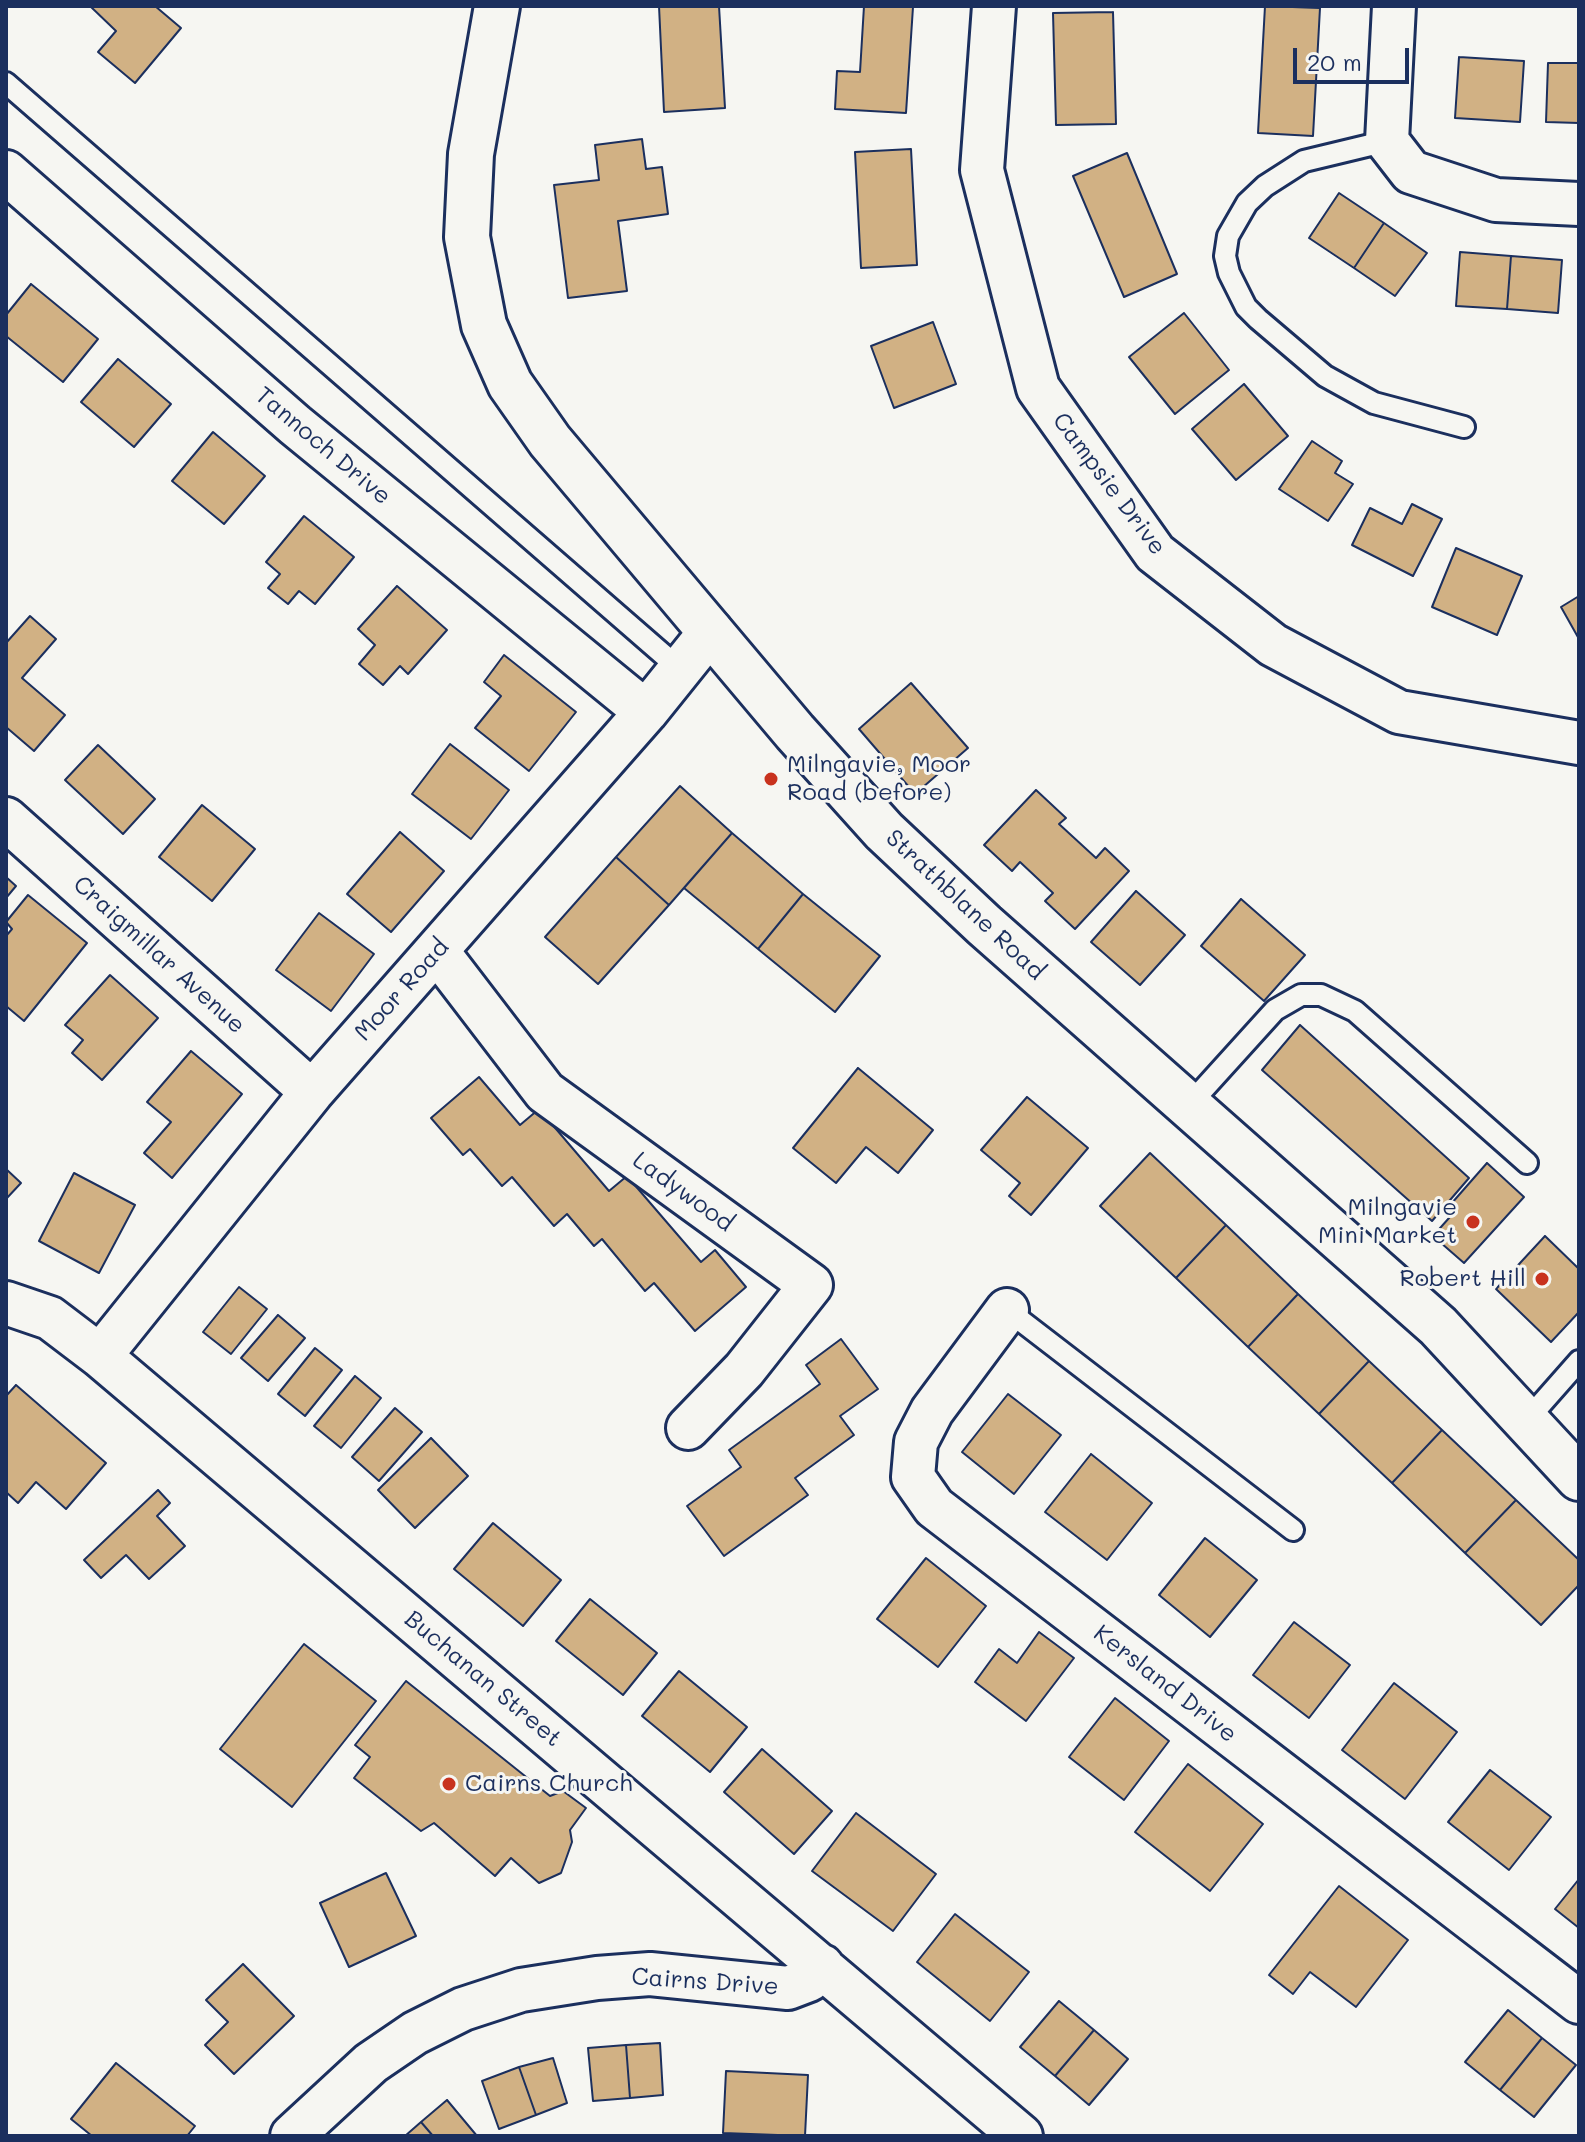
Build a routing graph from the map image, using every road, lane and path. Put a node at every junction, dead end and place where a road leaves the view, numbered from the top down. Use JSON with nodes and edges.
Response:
{"nodes":[{"id":1,"x":497,"y":6,"type":"edge"},
{"id":2,"x":994,"y":6,"type":"edge"},
{"id":3,"x":1394,"y":6,"type":"edge"},
{"id":4,"x":6,"y":83,"type":"edge"},
{"id":5,"x":1387,"y":141,"type":"junction"},
{"id":6,"x":6,"y":172,"type":"edge"},
{"id":7,"x":1579,"y":204,"type":"edge"},
{"id":8,"x":1464,"y":427,"type":"dead end"},
{"id":9,"x":711,"y":631,"type":"junction"},
{"id":10,"x":681,"y":670,"type":"junction"},
{"id":11,"x":646,"y":712,"type":"junction"},
{"id":12,"x":1579,"y":743,"type":"edge"},
{"id":13,"x":6,"y":819,"type":"edge"},
{"id":14,"x":437,"y":951,"type":"junction"},
{"id":15,"x":312,"y":1092,"type":"junction"},
{"id":16,"x":1189,"y":1105,"type":"junction"},
{"id":17,"x":1527,"y":1163,"type":"dead end"},
{"id":18,"x":6,"y":1303,"type":"edge"},
{"id":19,"x":1007,"y":1310,"type":"joint"},
{"id":20,"x":100,"y":1356,"type":"junction"},
{"id":21,"x":1579,"y":1361,"type":"edge"},
{"id":22,"x":1527,"y":1420,"type":"junction"},
{"id":23,"x":688,"y":1428,"type":"dead end"},
{"id":24,"x":1579,"y":1478,"type":"edge"},
{"id":25,"x":1293,"y":1530,"type":"dead end"},
{"id":26,"x":822,"y":1966,"type":"junction"},
{"id":27,"x":1579,"y":2002,"type":"edge"},
{"id":28,"x":292,"y":2136,"type":"edge"},
{"id":29,"x":1021,"y":2136,"type":"edge"}],
"edges":[{"from":1,"to":9,"type":"main road","name":"Strathblane Road"},
{"from":2,"to":12,"type":"street","name":"Campsie Drive"},
{"from":3,"to":5,"type":"street"},
{"from":4,"to":10,"type":"lane"},
{"from":5,"to":7,"type":"street"},
{"from":5,"to":8,"type":"lane"},
{"from":6,"to":11,"type":"street","name":"Tannoch Drive"},
{"from":9,"to":10,"type":"street","name":"Moor Road"},
{"from":9,"to":16,"type":"main road","name":"Strathblane Road"},
{"from":10,"to":11,"type":"street","name":"Moor Road"},
{"from":11,"to":14,"type":"street","name":"Moor Road"},
{"from":13,"to":15,"type":"street","name":"Craigmillar Avenue"},
{"from":14,"to":15,"type":"street","name":"Moor Road"},
{"from":14,"to":23,"type":"street","name":"Ladywood"},
{"from":15,"to":20,"type":"street","name":"Moor Road"},
{"from":16,"to":17,"type":"lane"},
{"from":16,"to":22,"type":"main road","name":"Strathblane Road"},
{"from":18,"to":20,"type":"street","name":"Buchanan Street"},
{"from":19,"to":25,"type":"lane"},
{"from":19,"to":27,"type":"street","name":"Kersland Drive"},
{"from":20,"to":26,"type":"street","name":"Buchanan Street"},
{"from":21,"to":22,"type":"lane"},
{"from":22,"to":24,"type":"main road","name":"Strathblane Road"},
{"from":26,"to":28,"type":"street","name":"Cairns Drive"},
{"from":26,"to":29,"type":"street","name":"Buchanan Street"}]}
